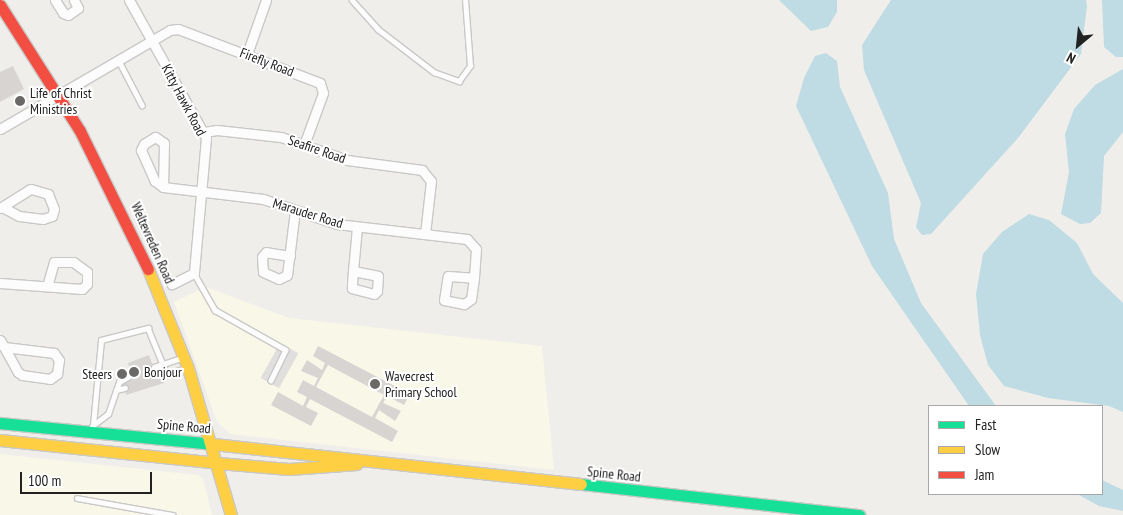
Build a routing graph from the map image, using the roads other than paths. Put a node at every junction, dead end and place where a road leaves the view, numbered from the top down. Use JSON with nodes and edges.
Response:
{"nodes":[{"id":1,"x":55,"y":0,"type":"edge"},
{"id":2,"x":74,"y":0,"type":"edge"},
{"id":3,"x":129,"y":0,"type":"edge"},
{"id":4,"x":266,"y":0,"type":"edge"},
{"id":5,"x":352,"y":0,"type":"edge"},
{"id":6,"x":464,"y":0,"type":"edge"},
{"id":7,"x":0,"y":6,"type":"edge"},
{"id":8,"x":152,"y":41,"type":"junction"},
{"id":9,"x":247,"y":54,"type":"junction"},
{"id":10,"x":119,"y":61,"type":"junction"},
{"id":11,"x":59,"y":96,"type":"junction"},
{"id":12,"x":142,"y":105,"type":"dead end"},
{"id":13,"x":0,"y":129,"type":"edge"},
{"id":14,"x":204,"y":132,"type":"junction"},
{"id":15,"x":304,"y":145,"type":"junction"},
{"id":16,"x":163,"y":187,"type":"junction"},
{"id":17,"x":202,"y":192,"type":"junction"},
{"id":18,"x":1,"y":207,"type":"edge"},
{"id":19,"x":295,"y":210,"type":"junction"},
{"id":20,"x":357,"y":227,"type":"junction"},
{"id":21,"x":425,"y":234,"type":"junction"},
{"id":22,"x":290,"y":256,"type":"dead end"},
{"id":23,"x":353,"y":271,"type":"dead end"},
{"id":24,"x":194,"y":273,"type":"junction"},
{"id":25,"x":474,"y":278,"type":"dead end"},
{"id":26,"x":0,"y":283,"type":"edge"},
{"id":27,"x":172,"y":284,"type":"dead end"},
{"id":28,"x":47,"y":286,"type":"junction"},
{"id":29,"x":2,"y":344,"type":"edge"},
{"id":30,"x":186,"y":363,"type":"junction"},
{"id":31,"x":163,"y":364,"type":"junction"},
{"id":32,"x":154,"y":367,"type":"dead end"},
{"id":33,"x":131,"y":375,"type":"dead end"},
{"id":34,"x":271,"y":381,"type":"dead end"},
{"id":35,"x":125,"y":388,"type":"dead end"},
{"id":36,"x":116,"y":390,"type":"junction"},
{"id":37,"x":0,"y":423,"type":"edge"},
{"id":38,"x":93,"y":425,"type":"junction"},
{"id":39,"x":82,"y":432,"type":"junction"},
{"id":40,"x":0,"y":440,"type":"edge"},
{"id":41,"x":213,"y":444,"type":"junction"},
{"id":42,"x":218,"y":463,"type":"junction"},
{"id":43,"x":366,"y":463,"type":"junction"},
{"id":44,"x":77,"y":498,"type":"dead end"},
{"id":45,"x":793,"y":511,"type":"edge"},
{"id":46,"x":172,"y":515,"type":"edge"},
{"id":47,"x":230,"y":515,"type":"edge"},
{"id":48,"x":859,"y":515,"type":"edge"}],
"edges":[{"from":1,"to":2,"type":"street"},
{"from":3,"to":8,"type":"street","name":"Kitty Hawk Road"},
{"from":4,"to":9,"type":"street"},
{"from":5,"to":6,"type":"lane"},
{"from":7,"to":11,"type":"main road","name":"Weltevreden Road"},
{"from":8,"to":9,"type":"street","name":"Firefly Road"},
{"from":8,"to":10,"type":"street","name":"Firefly Road"},
{"from":8,"to":14,"type":"street","name":"Kitty Hawk Road"},
{"from":9,"to":15,"type":"street","name":"Firefly Road"},
{"from":10,"to":11,"type":"street","name":"Firefly Road"},
{"from":10,"to":12,"type":"lane"},
{"from":11,"to":13,"type":"street","name":"Firefly Road"},
{"from":11,"to":30,"type":"main road","name":"Weltevreden Road"},
{"from":14,"to":15,"type":"street","name":"Seafire Road"},
{"from":14,"to":17,"type":"street","name":"Kitty Hawk Road"},
{"from":15,"to":21,"type":"street","name":"Seafire Road"},
{"from":16,"to":16,"type":"street"},
{"from":16,"to":17,"type":"street","name":"Marauder Road"},
{"from":17,"to":19,"type":"street","name":"Marauder Road"},
{"from":17,"to":24,"type":"street","name":"Kitty Hawk Road"},
{"from":18,"to":18,"type":"street"},
{"from":19,"to":20,"type":"street","name":"Marauder Road"},
{"from":19,"to":22,"type":"street"},
{"from":20,"to":21,"type":"street","name":"Marauder Road"},
{"from":20,"to":23,"type":"street"},
{"from":21,"to":25,"type":"street","name":"Marauder Road"},
{"from":24,"to":27,"type":"street"},
{"from":24,"to":34,"type":"lane"},
{"from":26,"to":28,"type":"street"},
{"from":28,"to":28,"type":"street"},
{"from":29,"to":29,"type":"street"},
{"from":30,"to":31,"type":"lane"},
{"from":30,"to":31,"type":"lane"},
{"from":30,"to":41,"type":"main road","name":"Weltevreden Road"},
{"from":31,"to":32,"type":"lane"},
{"from":31,"to":38,"type":"lane"},
{"from":33,"to":36,"type":"lane"},
{"from":35,"to":36,"type":"lane"},
{"from":36,"to":38,"type":"lane"},
{"from":37,"to":39,"type":"main road","name":"Spine Road"},
{"from":38,"to":39,"type":"lane"},
{"from":39,"to":41,"type":"main road","name":"Spine Road"},
{"from":40,"to":42,"type":"main road","name":"Spine Road"},
{"from":41,"to":42,"type":"main road","name":"Weltevreden Road"},
{"from":41,"to":43,"type":"main road","name":"Spine Road"},
{"from":42,"to":43,"type":"main road","name":"Spine Road"},
{"from":42,"to":47,"type":"main road","name":"Weltevreden Road"},
{"from":43,"to":45,"type":"main road","name":"Spine Road"},
{"from":44,"to":46,"type":"lane"},
{"from":45,"to":48,"type":"main road","name":"Spine Road"}]}
